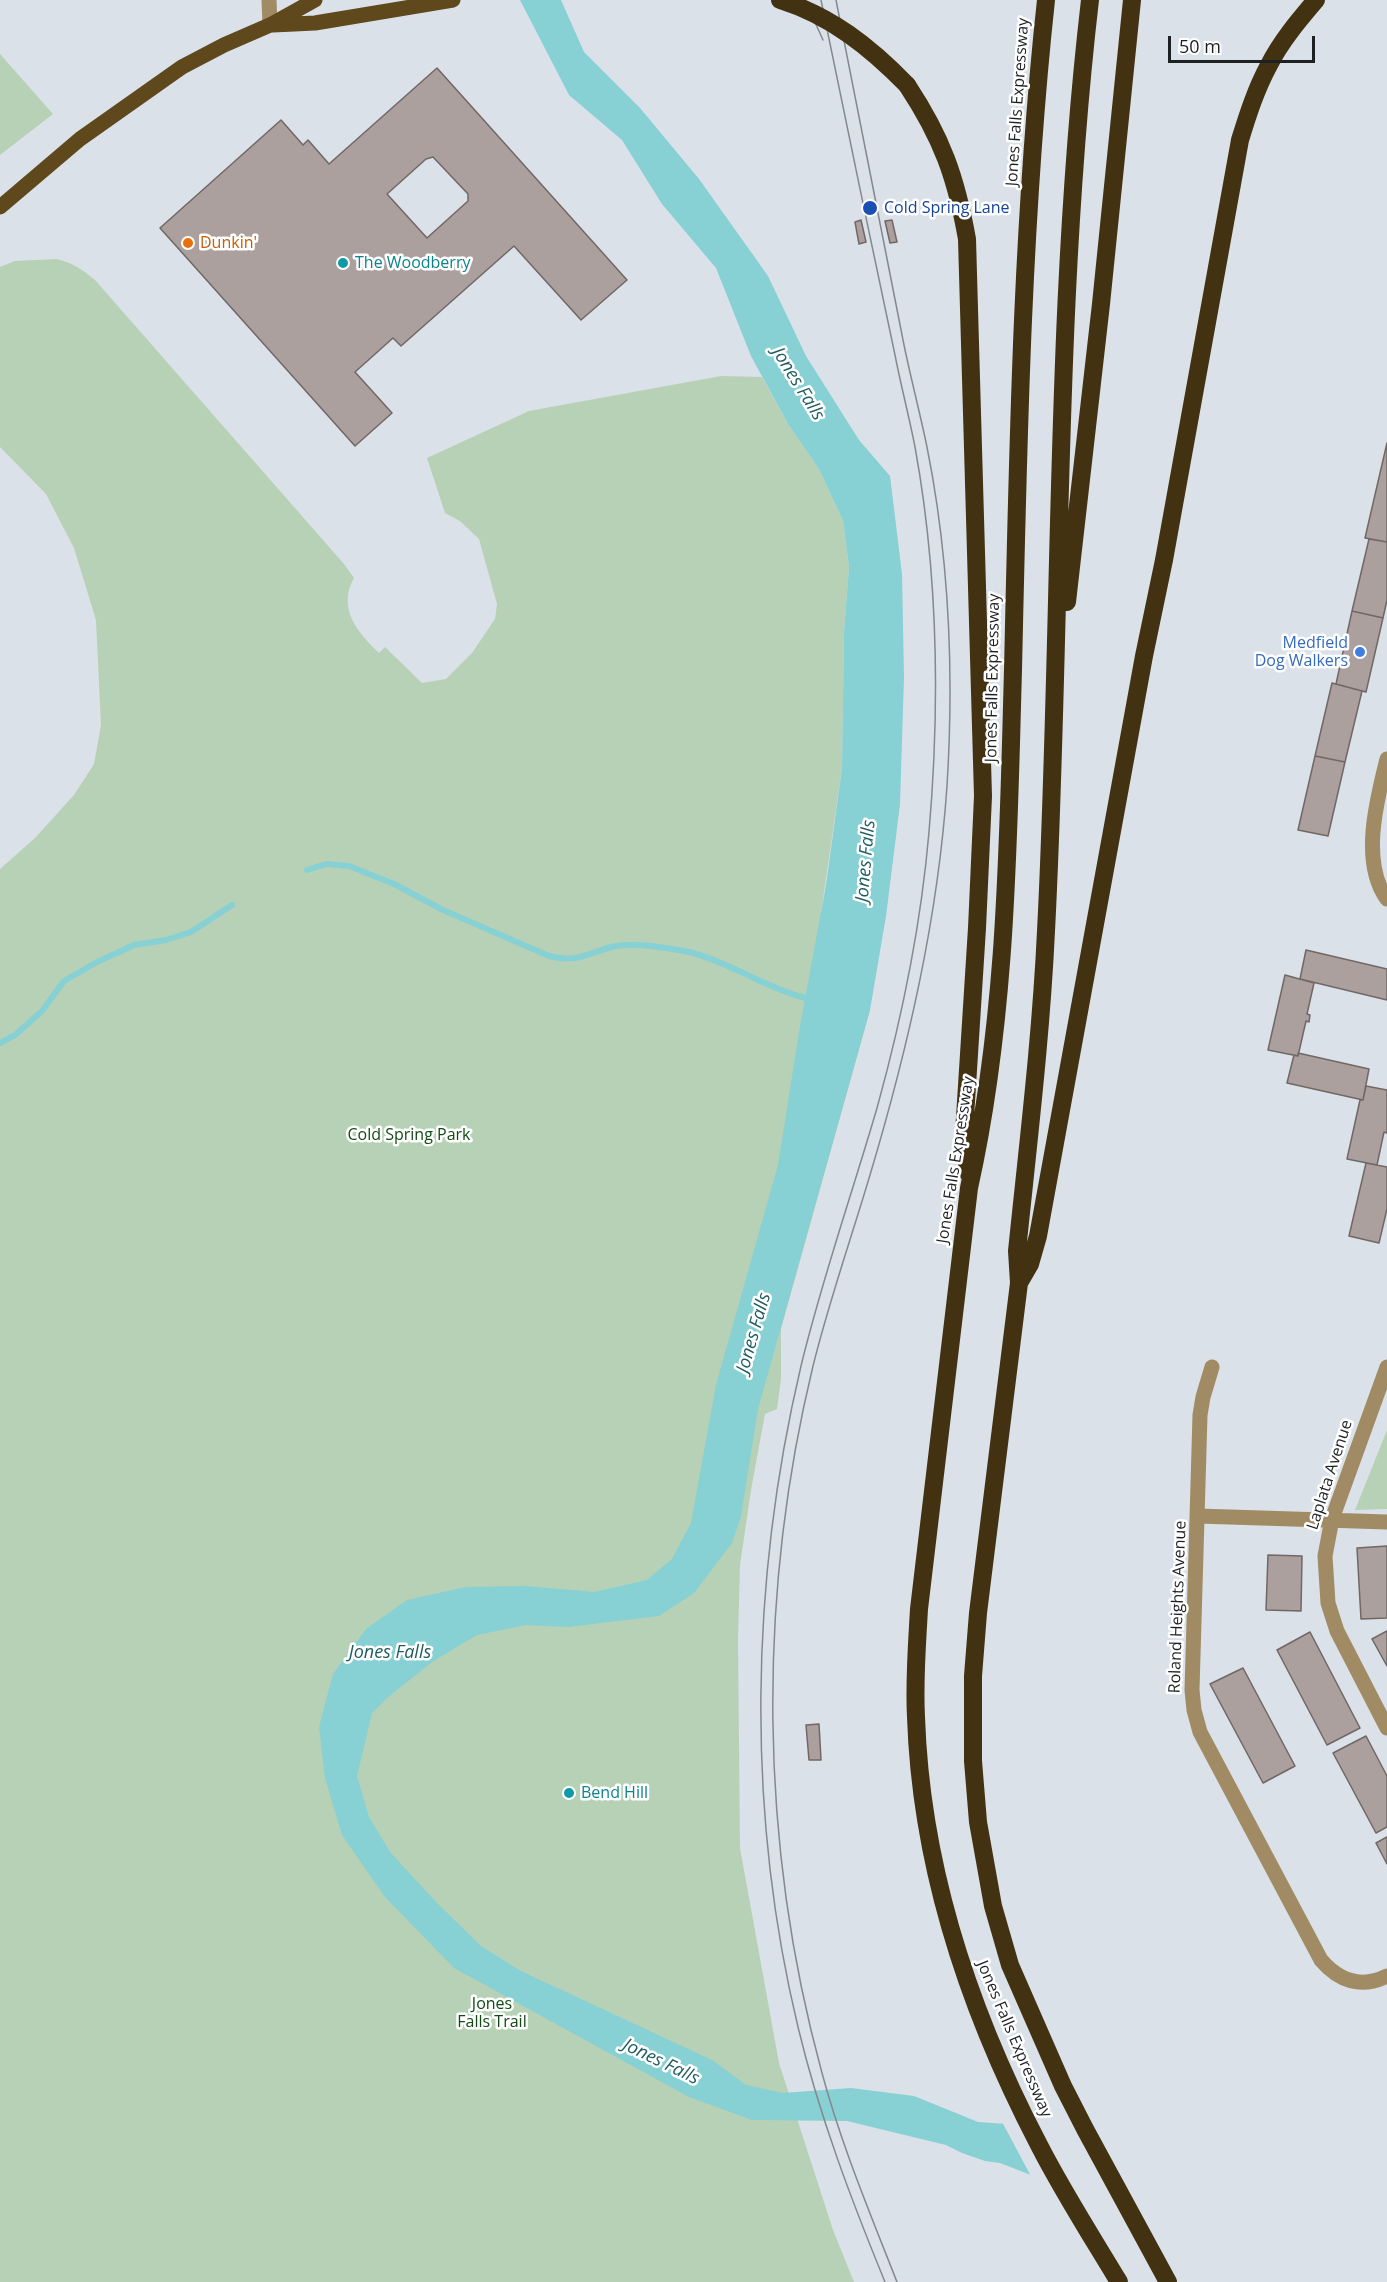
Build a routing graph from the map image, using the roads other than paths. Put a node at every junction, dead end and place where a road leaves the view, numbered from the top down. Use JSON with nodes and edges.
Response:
{"nodes":[{"id":1,"x":269,"y":0,"type":"edge"},
{"id":2,"x":315,"y":0,"type":"edge"},
{"id":3,"x":453,"y":0,"type":"edge"},
{"id":4,"x":780,"y":0,"type":"edge"},
{"id":5,"x":1046,"y":0,"type":"edge"},
{"id":6,"x":1090,"y":0,"type":"edge"},
{"id":7,"x":1132,"y":0,"type":"edge"},
{"id":8,"x":1316,"y":0,"type":"edge"},
{"id":9,"x":270,"y":25,"type":"junction"},
{"id":10,"x":0,"y":207,"type":"edge"},
{"id":11,"x":1053,"y":720,"type":"junction"},
{"id":12,"x":1387,"y":759,"type":"edge"},
{"id":13,"x":1387,"y":898,"type":"edge"},
{"id":14,"x":969,"y":1188,"type":"junction"},
{"id":15,"x":1019,"y":1283,"type":"junction"},
{"id":16,"x":1212,"y":1367,"type":"dead end"},
{"id":17,"x":1387,"y":1367,"type":"edge"},
{"id":18,"x":1198,"y":1516,"type":"junction"},
{"id":19,"x":1332,"y":1519,"type":"junction"},
{"id":20,"x":1387,"y":1522,"type":"edge"},
{"id":21,"x":1387,"y":1728,"type":"edge"},
{"id":22,"x":1387,"y":1976,"type":"edge"},
{"id":23,"x":1119,"y":2282,"type":"edge"},
{"id":24,"x":1168,"y":2282,"type":"edge"}],
"edges":[{"from":1,"to":9,"type":"street"},
{"from":2,"to":9,"type":"main road"},
{"from":3,"to":9,"type":"main road"},
{"from":4,"to":14,"type":"highway","bridge":true},
{"from":5,"to":14,"type":"highway","name":"Jones Falls Expressway"},
{"from":6,"to":11,"type":"highway","name":"Jones Falls Expressway"},
{"from":7,"to":11,"type":"highway"},
{"from":8,"to":15,"type":"highway"},
{"from":9,"to":10,"type":"main road"},
{"from":11,"to":15,"type":"highway","name":"Jones Falls Expressway"},
{"from":12,"to":13,"type":"street"},
{"from":14,"to":23,"type":"highway","name":"Jones Falls Expressway"},
{"from":15,"to":24,"type":"highway","name":"Jones Falls Expressway"},
{"from":16,"to":18,"type":"street","name":"Roland Heights Avenue"},
{"from":17,"to":19,"type":"street","name":"Laplata Avenue"},
{"from":18,"to":19,"type":"street"},
{"from":18,"to":22,"type":"street","name":"Roland Heights Avenue"},
{"from":19,"to":20,"type":"street"},
{"from":19,"to":21,"type":"street","name":"Laplata Avenue"}]}
